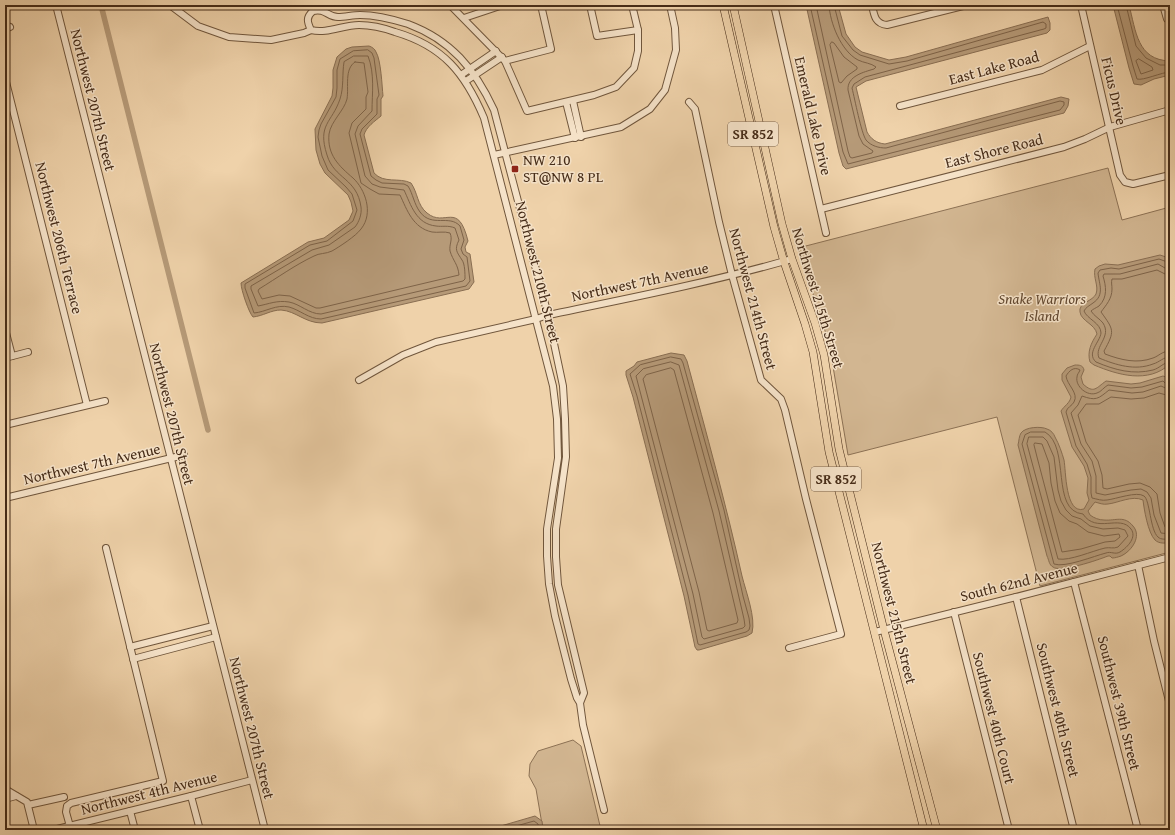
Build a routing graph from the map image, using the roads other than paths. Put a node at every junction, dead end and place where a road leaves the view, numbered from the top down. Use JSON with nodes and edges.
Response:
{"nodes":[{"id":1,"x":56,"y":5,"type":"edge"},
{"id":2,"x":170,"y":5,"type":"edge"},
{"id":3,"x":503,"y":5,"type":"edge"},
{"id":4,"x":541,"y":5,"type":"edge"},
{"id":5,"x":590,"y":5,"type":"edge"},
{"id":6,"x":632,"y":5,"type":"edge"},
{"id":7,"x":670,"y":5,"type":"edge"},
{"id":8,"x":723,"y":5,"type":"edge"},
{"id":9,"x":733,"y":5,"type":"edge"},
{"id":10,"x":774,"y":5,"type":"edge"},
{"id":11,"x":872,"y":5,"type":"edge"},
{"id":12,"x":967,"y":5,"type":"edge"},
{"id":13,"x":1081,"y":5,"type":"edge"},
{"id":14,"x":1163,"y":5,"type":"edge"},
{"id":15,"x":455,"y":6,"type":"edge"},
{"id":16,"x":464,"y":18,"type":"junction"},
{"id":17,"x":1170,"y":22,"type":"edge"},
{"id":18,"x":311,"y":30,"type":"junction"},
{"id":19,"x":638,"y":30,"type":"junction"},
{"id":20,"x":1090,"y":46,"type":"junction"},
{"id":21,"x":496,"y":51,"type":"junction"},
{"id":22,"x":503,"y":59,"type":"junction"},
{"id":23,"x":470,"y":69,"type":"junction"},
{"id":24,"x":461,"y":75,"type":"junction"},
{"id":25,"x":475,"y":75,"type":"junction"},
{"id":26,"x":5,"y":78,"type":"edge"},
{"id":27,"x":466,"y":81,"type":"junction"},
{"id":28,"x":573,"y":101,"type":"junction"},
{"id":29,"x":566,"y":102,"type":"junction"},
{"id":30,"x":689,"y":102,"type":"dead end"},
{"id":31,"x":900,"y":106,"type":"dead end"},
{"id":32,"x":1170,"y":110,"type":"edge"},
{"id":33,"x":1110,"y":127,"type":"junction"},
{"id":34,"x":581,"y":137,"type":"junction"},
{"id":35,"x":574,"y":138,"type":"junction"},
{"id":36,"x":505,"y":153,"type":"junction"},
{"id":37,"x":494,"y":155,"type":"junction"},
{"id":38,"x":1170,"y":175,"type":"edge"},
{"id":39,"x":821,"y":209,"type":"junction"},
{"id":40,"x":826,"y":233,"type":"dead end"},
{"id":41,"x":792,"y":260,"type":"junction"},
{"id":42,"x":784,"y":262,"type":"junction"},
{"id":43,"x":732,"y":275,"type":"junction"},
{"id":44,"x":548,"y":315,"type":"junction"},
{"id":45,"x":536,"y":319,"type":"junction"},
{"id":46,"x":5,"y":329,"type":"edge"},
{"id":47,"x":28,"y":352,"type":"dead end"},
{"id":48,"x":12,"y":356,"type":"junction"},
{"id":49,"x":5,"y":358,"type":"edge"},
{"id":50,"x":359,"y":380,"type":"dead end"},
{"id":51,"x":105,"y":401,"type":"dead end"},
{"id":52,"x":87,"y":405,"type":"junction"},
{"id":53,"x":5,"y":425,"type":"edge"},
{"id":54,"x":184,"y":455,"type":"dead end"},
{"id":55,"x":171,"y":458,"type":"junction"},
{"id":56,"x":5,"y":498,"type":"edge"},
{"id":57,"x":106,"y":548,"type":"dead end"},
{"id":58,"x":1170,"y":557,"type":"edge"},
{"id":59,"x":1138,"y":565,"type":"junction"},
{"id":60,"x":1074,"y":582,"type":"junction"},
{"id":61,"x":1016,"y":597,"type":"junction"},
{"id":62,"x":954,"y":612,"type":"junction"},
{"id":63,"x":213,"y":626,"type":"junction"},
{"id":64,"x":884,"y":630,"type":"junction"},
{"id":65,"x":875,"y":632,"type":"junction"},
{"id":66,"x":216,"y":637,"type":"junction"},
{"id":67,"x":166,"y":638,"type":"junction"},
{"id":68,"x":153,"y":641,"type":"junction"},
{"id":69,"x":130,"y":647,"type":"junction"},
{"id":70,"x":789,"y":648,"type":"dead end"},
{"id":71,"x":169,"y":649,"type":"junction"},
{"id":72,"x":156,"y":653,"type":"junction"},
{"id":73,"x":133,"y":659,"type":"junction"},
{"id":74,"x":580,"y":703,"type":"junction"},
{"id":75,"x":1170,"y":705,"type":"edge"},
{"id":76,"x":252,"y":780,"type":"junction"},
{"id":77,"x":5,"y":789,"type":"edge"},
{"id":78,"x":16,"y":796,"type":"junction"},
{"id":79,"x":191,"y":796,"type":"junction"},
{"id":80,"x":64,"y":797,"type":"dead end"},
{"id":81,"x":5,"y":799,"type":"edge"},
{"id":82,"x":28,"y":806,"type":"junction"},
{"id":83,"x":604,"y":810,"type":"dead end"},
{"id":84,"x":130,"y":811,"type":"junction"},
{"id":85,"x":933,"y":813,"type":"junction"},
{"id":86,"x":921,"y":816,"type":"junction"},
{"id":87,"x":34,"y":827,"type":"edge"},
{"id":88,"x":70,"y":828,"type":"edge"},
{"id":89,"x":53,"y":830,"type":"edge"},
{"id":90,"x":135,"y":830,"type":"edge"},
{"id":91,"x":200,"y":830,"type":"edge"},
{"id":92,"x":265,"y":830,"type":"edge"},
{"id":93,"x":924,"y":830,"type":"edge"},
{"id":94,"x":937,"y":830,"type":"edge"},
{"id":95,"x":1009,"y":830,"type":"edge"},
{"id":96,"x":1074,"y":830,"type":"edge"},
{"id":97,"x":1138,"y":830,"type":"edge"}],
"edges":[{"from":1,"to":55,"type":"street","name":"Northwest 207th Street"},
{"from":2,"to":18,"type":"street"},
{"from":3,"to":16,"type":"street"},
{"from":4,"to":22,"type":"street"},
{"from":5,"to":19,"type":"street"},
{"from":6,"to":19,"type":"street"},
{"from":7,"to":34,"type":"street"},
{"from":8,"to":42,"type":"main road","name":"Northwest 215th Street","number":"SR 852"},
{"from":9,"to":41,"type":"main road","name":"Northwest 215th Street","number":"SR 852"},
{"from":10,"to":39,"type":"street","name":"Emerald Lake Drive"},
{"from":11,"to":12,"type":"street"},
{"from":13,"to":20,"type":"street","name":"Ficus Drive"},
{"from":14,"to":17,"type":"street"},
{"from":15,"to":16,"type":"street"},
{"from":16,"to":21,"type":"street"},
{"from":18,"to":23,"type":"street","name":"Northwest 210th Street"},
{"from":18,"to":24,"type":"street","name":"Northwest 210th Street"},
{"from":19,"to":28,"type":"street"},
{"from":20,"to":31,"type":"street","name":"East Lake Road"},
{"from":20,"to":33,"type":"street","name":"Ficus Drive"},
{"from":21,"to":22,"type":"street"},
{"from":21,"to":23,"type":"street"},
{"from":22,"to":25,"type":"street"},
{"from":22,"to":29,"type":"street"},
{"from":23,"to":24,"type":"street"},
{"from":23,"to":25,"type":"street","name":"Northwest 210th Street"},
{"from":24,"to":27,"type":"street","name":"Northwest 210th Street"},
{"from":25,"to":27,"type":"street"},
{"from":25,"to":36,"type":"street","name":"Northwest 210th Street"},
{"from":26,"to":52,"type":"street","name":"Northwest 206th Terrace"},
{"from":27,"to":37,"type":"street","name":"Northwest 210th Street"},
{"from":28,"to":29,"type":"street"},
{"from":28,"to":34,"type":"street"},
{"from":29,"to":35,"type":"street"},
{"from":30,"to":43,"type":"street","name":"Northwest 214th Street"},
{"from":32,"to":33,"type":"street","name":"East Shore Road"},
{"from":33,"to":38,"type":"street","name":"Ficus Drive"},
{"from":33,"to":39,"type":"street","name":"East Shore Road"},
{"from":34,"to":35,"type":"street"},
{"from":35,"to":36,"type":"street"},
{"from":36,"to":37,"type":"street"},
{"from":36,"to":44,"type":"street","name":"Northwest 210th Street"},
{"from":37,"to":45,"type":"street","name":"Northwest 210th Street"},
{"from":39,"to":40,"type":"street","name":"Emerald Lake Drive"},
{"from":41,"to":42,"type":"street","name":"Northwest 7th Avenue"},
{"from":41,"to":64,"type":"main road","name":"Northwest 215th Street","number":"SR 852"},
{"from":42,"to":43,"type":"street","name":"Northwest 7th Avenue"},
{"from":42,"to":65,"type":"main road","name":"Northwest 215th Street","number":"SR 852"},
{"from":43,"to":44,"type":"street","name":"Northwest 7th Avenue"},
{"from":43,"to":70,"type":"street","name":"Northwest 214th Street"},
{"from":44,"to":45,"type":"street","name":"Northwest 7th Avenue"},
{"from":44,"to":74,"type":"street","name":"Northwest 210th Street"},
{"from":45,"to":50,"type":"street","name":"Northwest 7th Avenue"},
{"from":45,"to":74,"type":"street","name":"Northwest 210th Street"},
{"from":46,"to":48,"type":"street"},
{"from":47,"to":48,"type":"street"},
{"from":48,"to":49,"type":"street"},
{"from":51,"to":52,"type":"street"},
{"from":52,"to":53,"type":"street"},
{"from":54,"to":55,"type":"street","name":"Northwest 7th Avenue"},
{"from":55,"to":56,"type":"street","name":"Northwest 7th Avenue"},
{"from":55,"to":63,"type":"street","name":"Northwest 207th Street"},
{"from":57,"to":69,"type":"street"},
{"from":58,"to":59,"type":"street","name":"South 62nd Avenue"},
{"from":59,"to":60,"type":"street","name":"South 62nd Avenue"},
{"from":59,"to":75,"type":"street"},
{"from":60,"to":61,"type":"street","name":"South 62nd Avenue"},
{"from":60,"to":97,"type":"street","name":"Southwest 39th Street"},
{"from":61,"to":62,"type":"street","name":"South 62nd Avenue"},
{"from":61,"to":96,"type":"street","name":"Southwest 40th Street"},
{"from":62,"to":64,"type":"street","name":"South 62nd Avenue"},
{"from":62,"to":95,"type":"street","name":"Southwest 40th Court"},
{"from":63,"to":66,"type":"street","name":"Northwest 207th Street"},
{"from":63,"to":67,"type":"street"},
{"from":64,"to":65,"type":"street","name":"South 62nd Avenue"},
{"from":64,"to":85,"type":"main road","name":"Northwest 215th Street","number":"SR 852"},
{"from":65,"to":86,"type":"main road","name":"Northwest 215th Street","number":"SR 852"},
{"from":66,"to":71,"type":"street"},
{"from":66,"to":76,"type":"street","name":"Northwest 207th Street"},
{"from":67,"to":68,"type":"street"},
{"from":67,"to":71,"type":"street"},
{"from":68,"to":69,"type":"street"},
{"from":68,"to":72,"type":"street"},
{"from":69,"to":73,"type":"street"},
{"from":71,"to":72,"type":"street"},
{"from":72,"to":73,"type":"street"},
{"from":73,"to":88,"type":"street"},
{"from":74,"to":83,"type":"street","name":"Northwest 210th Street"},
{"from":76,"to":79,"type":"street","name":"Northwest 4th Avenue"},
{"from":76,"to":92,"type":"street","name":"Northwest 207th Street"},
{"from":77,"to":78,"type":"street"},
{"from":78,"to":81,"type":"street"},
{"from":78,"to":82,"type":"street"},
{"from":79,"to":84,"type":"street","name":"Northwest 4th Avenue"},
{"from":79,"to":91,"type":"street"},
{"from":80,"to":82,"type":"street"},
{"from":82,"to":87,"type":"street"},
{"from":84,"to":88,"type":"street","name":"Northwest 4th Avenue"},
{"from":84,"to":90,"type":"street"},
{"from":85,"to":86,"type":"main road"},
{"from":85,"to":94,"type":"main road","name":"Northwest 215th Street","number":"SR 852"},
{"from":86,"to":93,"type":"main road","name":"Northwest 215th Street","number":"SR 852"},
{"from":88,"to":89,"type":"street","name":"Northwest 4th Avenue"}]}
